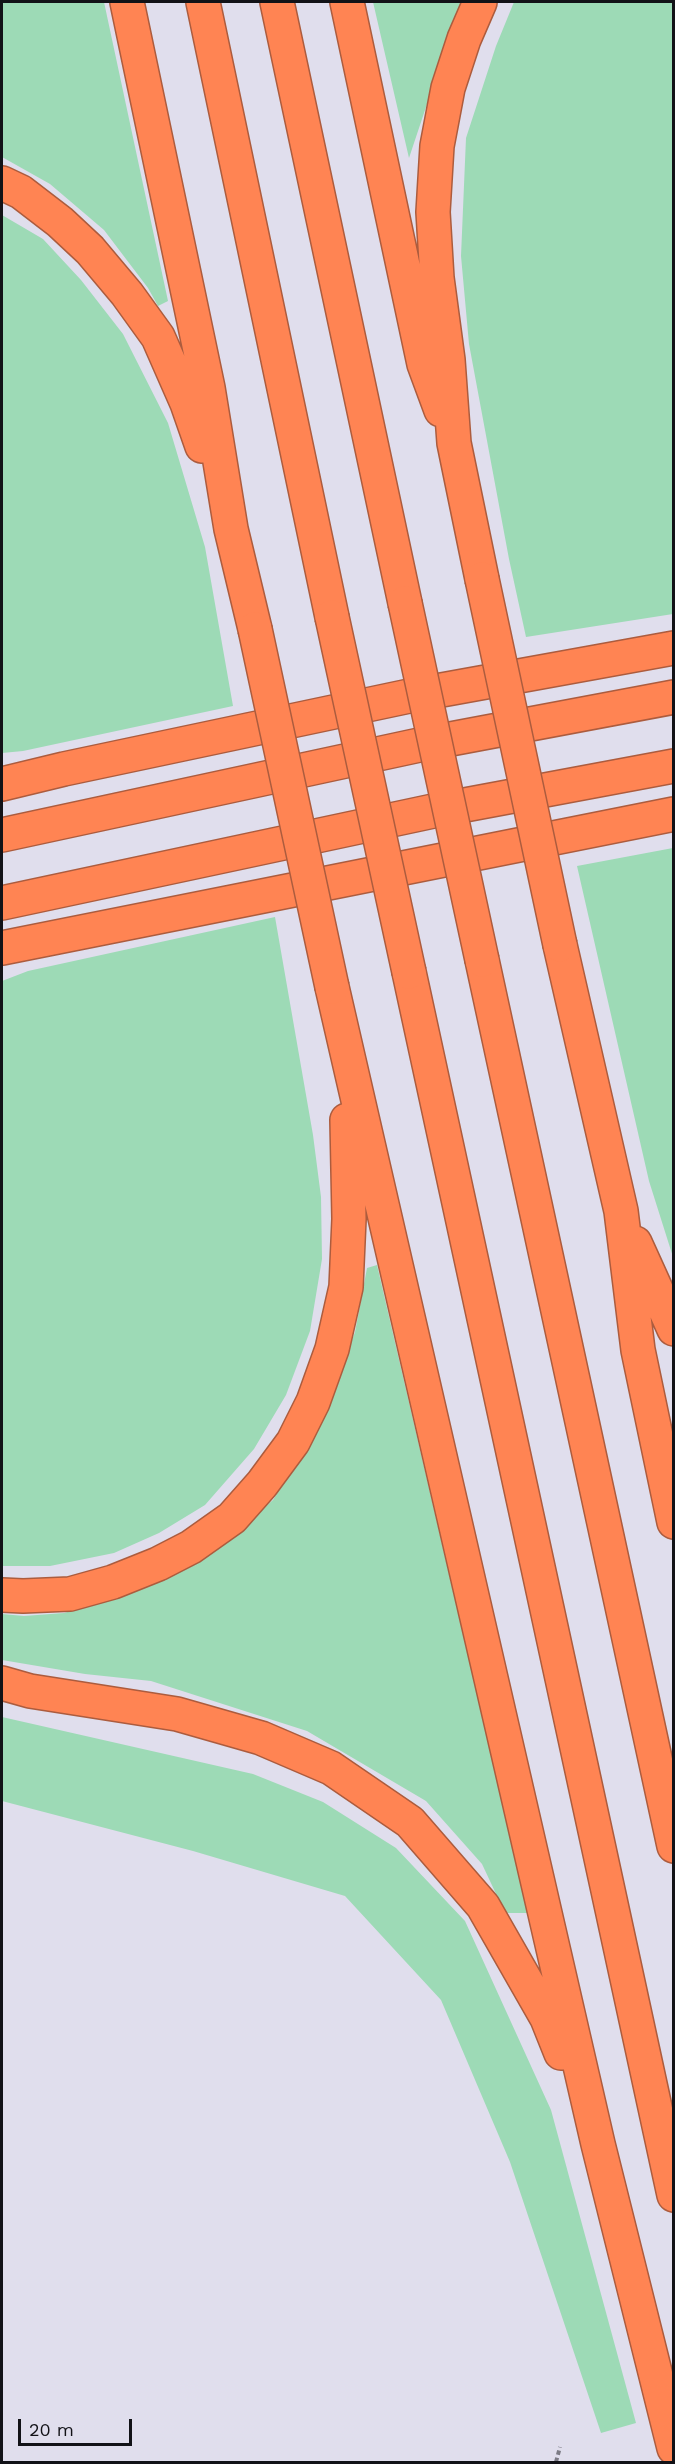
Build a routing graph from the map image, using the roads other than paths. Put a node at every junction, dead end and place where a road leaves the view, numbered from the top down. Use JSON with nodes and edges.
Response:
{"nodes":[{"id":1,"x":127,"y":2,"type":"edge"},
{"id":2,"x":203,"y":2,"type":"edge"},
{"id":3,"x":277,"y":2,"type":"edge"},
{"id":4,"x":346,"y":2,"type":"edge"},
{"id":5,"x":480,"y":2,"type":"edge"},
{"id":6,"x":2,"y":183,"type":"edge"},
{"id":7,"x":454,"y":443,"type":"junction"},
{"id":8,"x":231,"y":529,"type":"junction"},
{"id":9,"x":674,"y":648,"type":"edge"},
{"id":10,"x":674,"y":697,"type":"edge"},
{"id":11,"x":674,"y":766,"type":"edge"},
{"id":12,"x":64,"y":769,"type":"junction"},
{"id":13,"x":2,"y":772,"type":"edge"},
{"id":14,"x":2,"y":784,"type":"edge"},
{"id":15,"x":674,"y":814,"type":"edge"},
{"id":16,"x":2,"y":835,"type":"edge"},
{"id":17,"x":2,"y":903,"type":"edge"},
{"id":18,"x":11,"y":948,"type":"edge"},
{"id":19,"x":332,"y":987,"type":"junction"},
{"id":20,"x":621,"y":1211,"type":"junction"},
{"id":21,"x":674,"y":1329,"type":"edge"},
{"id":22,"x":674,"y":1522,"type":"edge"},
{"id":23,"x":2,"y":1595,"type":"edge"},
{"id":24,"x":2,"y":1683,"type":"edge"},
{"id":25,"x":674,"y":1846,"type":"edge"},
{"id":26,"x":598,"y":2144,"type":"junction"},
{"id":27,"x":674,"y":2194,"type":"edge"},
{"id":28,"x":674,"y":2448,"type":"edge"}],
"edges":[{"from":1,"to":8,"type":"highway"},
{"from":2,"to":27,"type":"highway","bridge":true},
{"from":3,"to":25,"type":"highway","bridge":true},
{"from":4,"to":7,"type":"highway"},
{"from":5,"to":7,"type":"highway"},
{"from":6,"to":8,"type":"highway"},
{"from":7,"to":20,"type":"highway","bridge":true},
{"from":8,"to":19,"type":"highway","bridge":true},
{"from":9,"to":12,"type":"highway"},
{"from":10,"to":16,"type":"highway"},
{"from":11,"to":17,"type":"highway"},
{"from":12,"to":13,"type":"highway"},
{"from":12,"to":14,"type":"highway"},
{"from":15,"to":18,"type":"highway"},
{"from":19,"to":23,"type":"highway"},
{"from":19,"to":26,"type":"highway"},
{"from":20,"to":21,"type":"highway"},
{"from":20,"to":22,"type":"highway"},
{"from":24,"to":26,"type":"highway"},
{"from":26,"to":28,"type":"highway"}]}
